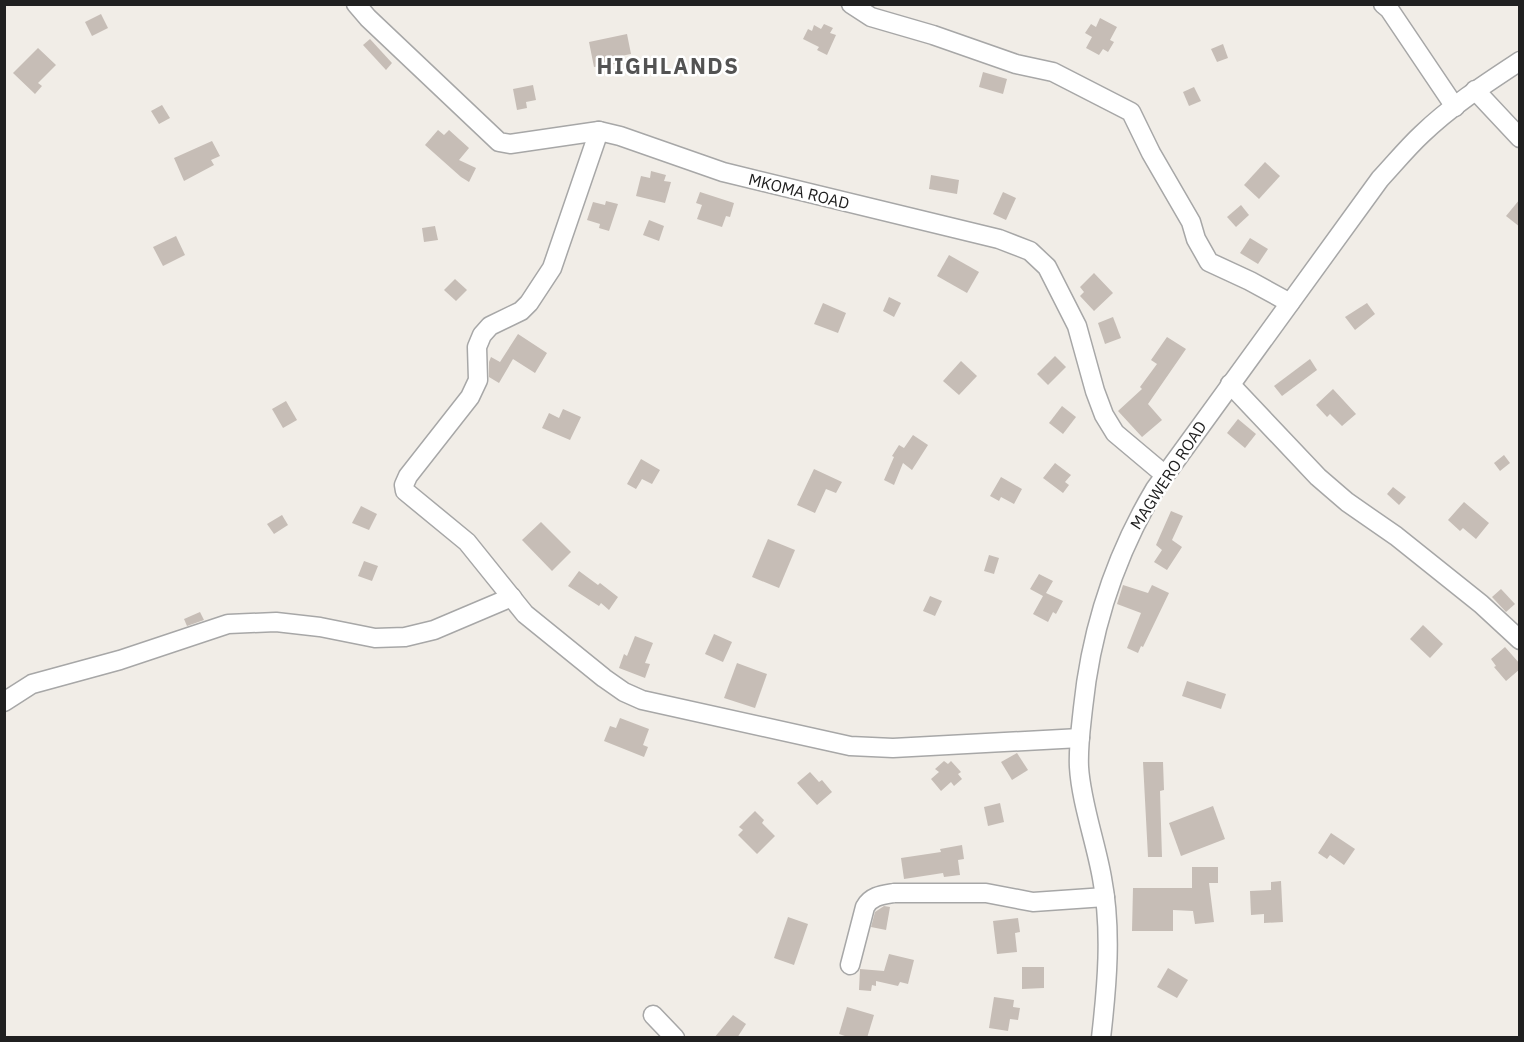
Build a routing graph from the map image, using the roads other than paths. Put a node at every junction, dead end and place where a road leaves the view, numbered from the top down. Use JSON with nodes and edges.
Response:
{"nodes":[{"id":1,"x":356,"y":4,"type":"edge"},
{"id":2,"x":851,"y":4,"type":"edge"},
{"id":3,"x":1383,"y":4,"type":"edge"},
{"id":4,"x":1520,"y":62,"type":"edge"},
{"id":5,"x":1475,"y":90,"type":"junction"},
{"id":6,"x":1455,"y":107,"type":"junction"},
{"id":7,"x":599,"y":131,"type":"junction"},
{"id":8,"x":1520,"y":138,"type":"edge"},
{"id":9,"x":1290,"y":303,"type":"junction"},
{"id":10,"x":1230,"y":384,"type":"junction"},
{"id":11,"x":1165,"y":475,"type":"junction"},
{"id":12,"x":512,"y":597,"type":"junction"},
{"id":13,"x":1520,"y":640,"type":"edge"},
{"id":14,"x":4,"y":702,"type":"edge"},
{"id":15,"x":1080,"y":738,"type":"junction"},
{"id":16,"x":1105,"y":897,"type":"junction"},
{"id":17,"x":850,"y":965,"type":"dead end"},
{"id":18,"x":653,"y":1015,"type":"dead end"},
{"id":19,"x":675,"y":1038,"type":"edge"},
{"id":20,"x":1101,"y":1038,"type":"edge"}],
"edges":[{"from":1,"to":7,"type":"street","name":"MKOMA ROAD"},
{"from":2,"to":9,"type":"street"},
{"from":3,"to":6,"type":"street"},
{"from":4,"to":5,"type":"street","name":"MAGWERO ROAD"},
{"from":5,"to":6,"type":"street","name":"MAGWERO ROAD"},
{"from":5,"to":8,"type":"street"},
{"from":6,"to":9,"type":"street","name":"MAGWERO ROAD"},
{"from":7,"to":11,"type":"street","name":"MKOMA ROAD"},
{"from":7,"to":12,"type":"street"},
{"from":9,"to":10,"type":"street","name":"MAGWERO ROAD"},
{"from":10,"to":11,"type":"street","name":"MAGWERO ROAD"},
{"from":10,"to":13,"type":"street"},
{"from":11,"to":15,"type":"street","name":"MAGWERO ROAD"},
{"from":12,"to":14,"type":"street"},
{"from":12,"to":15,"type":"street"},
{"from":15,"to":16,"type":"street","name":"MAGWERO ROAD"},
{"from":16,"to":17,"type":"street"},
{"from":16,"to":20,"type":"street","name":"MAGWERO ROAD"},
{"from":18,"to":19,"type":"street"}]}
